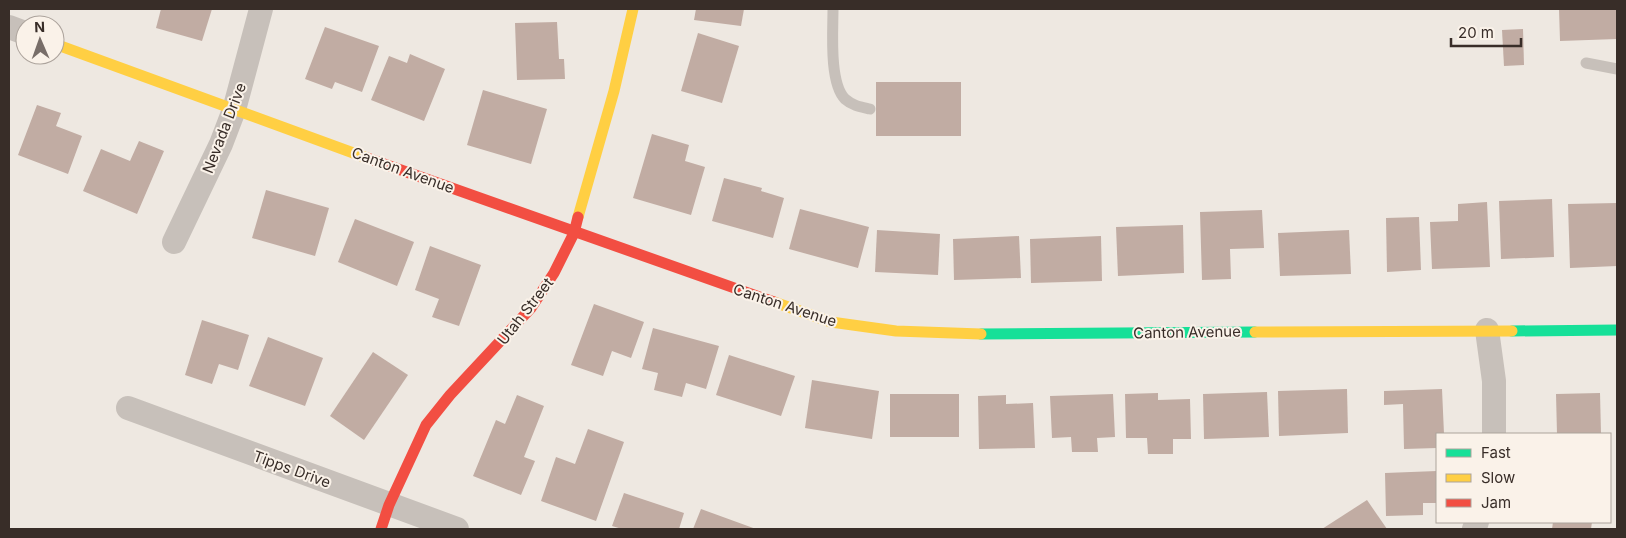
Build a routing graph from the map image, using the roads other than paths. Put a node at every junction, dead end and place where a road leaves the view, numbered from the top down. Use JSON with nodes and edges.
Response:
{"nodes":[{"id":1,"x":261,"y":9,"type":"edge"},
{"id":2,"x":633,"y":9,"type":"edge"},
{"id":3,"x":833,"y":9,"type":"edge"},
{"id":4,"x":65,"y":48,"type":"edge"},
{"id":5,"x":1586,"y":63,"type":"dead end"},
{"id":6,"x":1617,"y":69,"type":"edge"},
{"id":7,"x":870,"y":109,"type":"dead end"},
{"id":8,"x":234,"y":110,"type":"junction"},
{"id":9,"x":574,"y":233,"type":"junction"},
{"id":10,"x":174,"y":242,"type":"dead end"},
{"id":11,"x":1487,"y":330,"type":"junction"},
{"id":12,"x":1617,"y":330,"type":"edge"},
{"id":13,"x":128,"y":408,"type":"dead end"},
{"id":14,"x":1494,"y":433,"type":"edge"},
{"id":15,"x":389,"y":505,"type":"junction"},
{"id":16,"x":381,"y":529,"type":"edge"},
{"id":17,"x":457,"y":529,"type":"edge"}],
"edges":[{"from":1,"to":8,"type":"street","name":"Nevada Drive"},
{"from":2,"to":9,"type":"street","name":"Utah Street"},
{"from":3,"to":7,"type":"lane"},
{"from":4,"to":8,"type":"street","name":"Canton Avenue"},
{"from":5,"to":6,"type":"lane"},
{"from":8,"to":9,"type":"street","name":"Canton Avenue"},
{"from":8,"to":10,"type":"street","name":"Nevada Drive"},
{"from":9,"to":11,"type":"street","name":"Canton Avenue"},
{"from":9,"to":15,"type":"street","name":"Utah Street"},
{"from":11,"to":12,"type":"street","name":"Canton Avenue"},
{"from":11,"to":14,"type":"street"},
{"from":13,"to":15,"type":"street","name":"Tipps Drive"},
{"from":15,"to":16,"type":"street","name":"Utah Street"},
{"from":15,"to":17,"type":"street","name":"Tipps Drive"}]}
